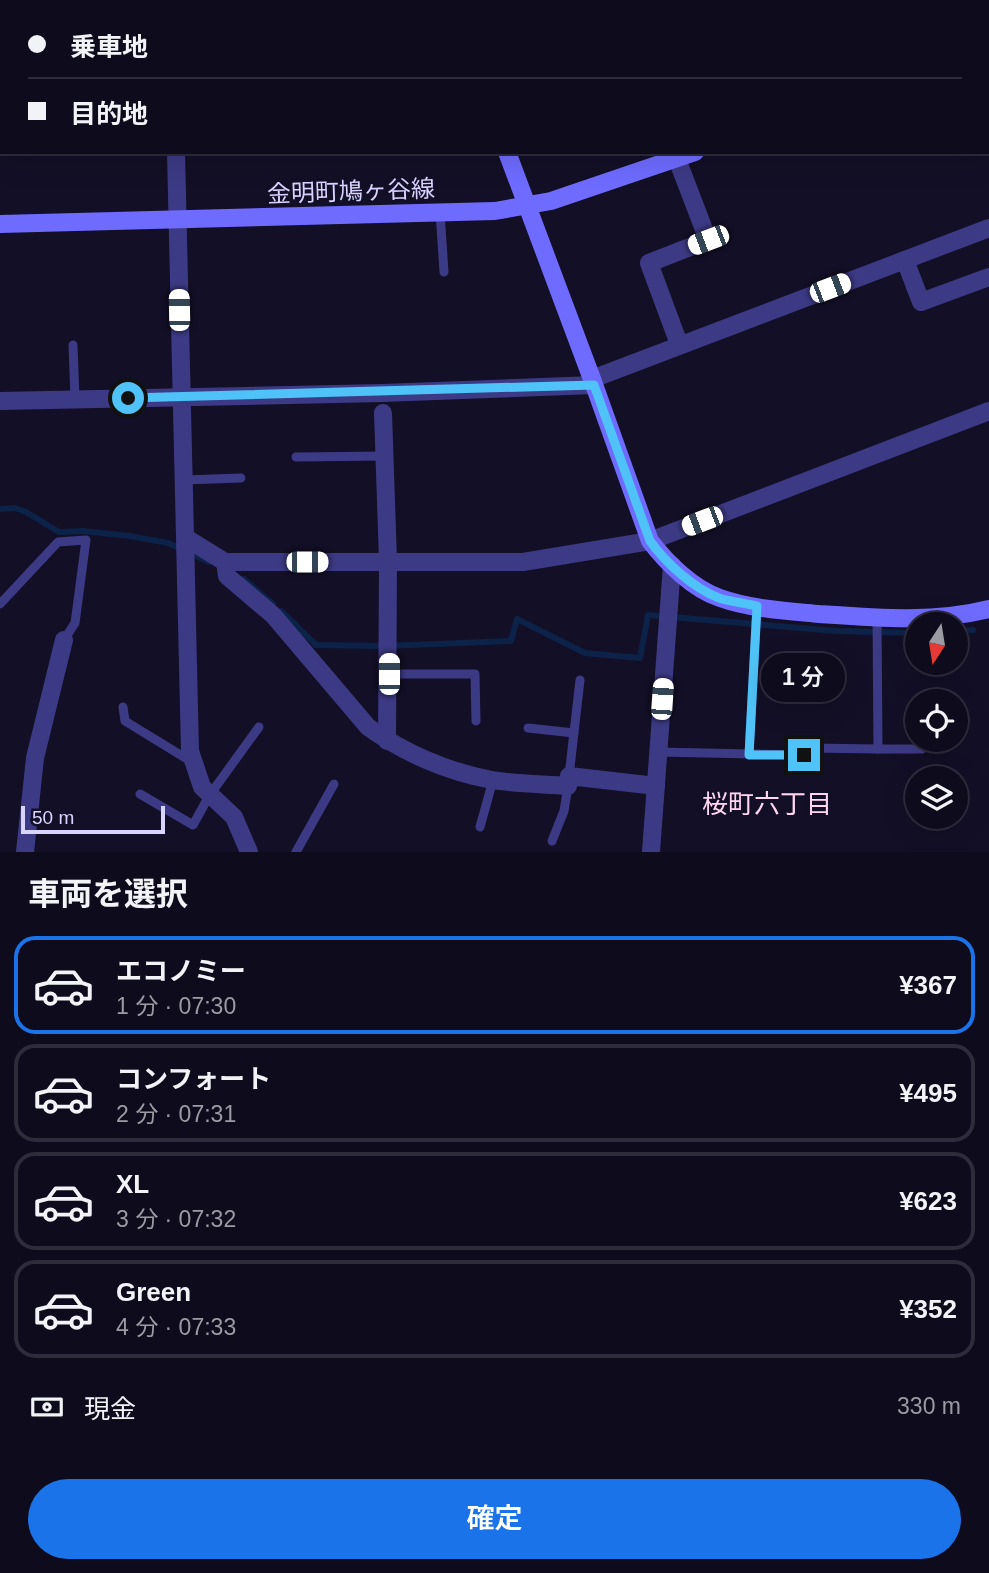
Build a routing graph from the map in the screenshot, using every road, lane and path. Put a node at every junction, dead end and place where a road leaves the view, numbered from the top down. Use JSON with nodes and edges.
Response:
{"nodes":[{"id":1,"x":176,"y":154,"type":"edge"},
{"id":2,"x":508,"y":154,"type":"edge"},
{"id":3,"x":690,"y":154,"type":"edge"},
{"id":4,"x":677,"y":159,"type":"junction"},
{"id":5,"x":527,"y":206,"type":"junction"},
{"id":6,"x":440,"y":212,"type":"junction"},
{"id":7,"x":177,"y":220,"type":"junction"},
{"id":8,"x":0,"y":224,"type":"edge"},
{"id":9,"x":989,"y":229,"type":"edge"},
{"id":10,"x":905,"y":260,"type":"junction"},
{"id":11,"x":444,"y":272,"type":"dead end"},
{"id":12,"x":989,"y":277,"type":"edge"},
{"id":13,"x":679,"y":344,"type":"junction"},
{"id":14,"x":73,"y":345,"type":"dead end"},
{"id":15,"x":593,"y":382,"type":"junction"},
{"id":16,"x":181,"y":397,"type":"junction"},
{"id":17,"x":75,"y":399,"type":"junction"},
{"id":18,"x":0,"y":401,"type":"edge"},
{"id":19,"x":989,"y":411,"type":"edge"},
{"id":20,"x":383,"y":413,"type":"dead end"},
{"id":21,"x":385,"y":456,"type":"junction"},
{"id":22,"x":296,"y":457,"type":"dead end"},
{"id":23,"x":241,"y":478,"type":"dead end"},
{"id":24,"x":184,"y":480,"type":"junction"},
{"id":25,"x":186,"y":538,"type":"junction"},
{"id":26,"x":650,"y":541,"type":"junction"},
{"id":27,"x":388,"y":561,"type":"junction"},
{"id":28,"x":225,"y":562,"type":"junction"},
{"id":29,"x":672,"y":565,"type":"junction"},
{"id":30,"x":0,"y":604,"type":"edge"},
{"id":31,"x":757,"y":606,"type":"junction"},
{"id":32,"x":989,"y":608,"type":"edge"},
{"id":33,"x":877,"y":618,"type":"junction"},
{"id":34,"x":64,"y":640,"type":"joint"},
{"id":35,"x":389,"y":674,"type":"junction"},
{"id":36,"x":580,"y":680,"type":"dead end"},
{"id":37,"x":123,"y":707,"type":"dead end"},
{"id":38,"x":476,"y":721,"type":"dead end"},
{"id":39,"x":259,"y":727,"type":"dead end"},
{"id":40,"x":528,"y":728,"type":"dead end"},
{"id":41,"x":574,"y":733,"type":"junction"},
{"id":42,"x":387,"y":741,"type":"junction"},
{"id":43,"x":878,"y":749,"type":"junction"},
{"id":44,"x":905,"y":749,"type":"edge"},
{"id":45,"x":658,"y":752,"type":"junction"},
{"id":46,"x":749,"y":755,"type":"junction"},
{"id":47,"x":193,"y":762,"type":"junction"},
{"id":48,"x":493,"y":780,"type":"junction"},
{"id":49,"x":569,"y":781,"type":"junction"},
{"id":50,"x":334,"y":784,"type":"dead end"},
{"id":51,"x":656,"y":786,"type":"junction"},
{"id":52,"x":140,"y":794,"type":"dead end"},
{"id":53,"x":209,"y":796,"type":"junction"},
{"id":54,"x":480,"y":827,"type":"dead end"},
{"id":55,"x":240,"y":835,"type":"junction"},
{"id":56,"x":552,"y":841,"type":"dead end"},
{"id":57,"x":25,"y":852,"type":"edge"},
{"id":58,"x":228,"y":852,"type":"edge"},
{"id":59,"x":248,"y":852,"type":"edge"},
{"id":60,"x":296,"y":852,"type":"edge"},
{"id":61,"x":651,"y":852,"type":"edge"}],
"edges":[{"from":1,"to":7,"type":"street"},
{"from":2,"to":5,"type":"street"},
{"from":3,"to":4,"type":"street","name":"金明町鳩ヶ谷線"},
{"from":4,"to":5,"type":"street","name":"金明町鳩ヶ谷線"},
{"from":4,"to":13,"type":"street"},
{"from":5,"to":6,"type":"street","name":"金明町鳩ヶ谷線"},
{"from":5,"to":15,"type":"street"},
{"from":6,"to":7,"type":"street","name":"金明町鳩ヶ谷線"},
{"from":6,"to":11,"type":"lane"},
{"from":7,"to":8,"type":"street","name":"金明町鳩ヶ谷線"},
{"from":7,"to":16,"type":"street"},
{"from":9,"to":10,"type":"street"},
{"from":10,"to":12,"type":"street"},
{"from":10,"to":13,"type":"street"},
{"from":13,"to":15,"type":"street"},
{"from":14,"to":17,"type":"lane"},
{"from":15,"to":16,"type":"street"},
{"from":15,"to":26,"type":"street"},
{"from":16,"to":17,"type":"street"},
{"from":16,"to":24,"type":"street"},
{"from":17,"to":18,"type":"street"},
{"from":19,"to":26,"type":"street"},
{"from":20,"to":21,"type":"street"},
{"from":21,"to":22,"type":"lane"},
{"from":21,"to":27,"type":"street"},
{"from":23,"to":24,"type":"lane"},
{"from":24,"to":25,"type":"street"},
{"from":25,"to":28,"type":"street"},
{"from":25,"to":47,"type":"street"},
{"from":26,"to":27,"type":"street"},
{"from":26,"to":29,"type":"street"},
{"from":27,"to":28,"type":"street"},
{"from":27,"to":35,"type":"street"},
{"from":28,"to":42,"type":"street"},
{"from":29,"to":31,"type":"street"},
{"from":29,"to":45,"type":"street"},
{"from":30,"to":34,"type":"lane"},
{"from":31,"to":33,"type":"street"},
{"from":31,"to":46,"type":"lane"},
{"from":32,"to":33,"type":"street"},
{"from":33,"to":43,"type":"lane"},
{"from":34,"to":57,"type":"street"},
{"from":35,"to":38,"type":"lane"},
{"from":35,"to":42,"type":"street"},
{"from":36,"to":41,"type":"lane"},
{"from":37,"to":47,"type":"lane"},
{"from":39,"to":53,"type":"lane"},
{"from":40,"to":41,"type":"lane"},
{"from":41,"to":49,"type":"lane"},
{"from":42,"to":48,"type":"street"},
{"from":43,"to":44,"type":"lane"},
{"from":43,"to":46,"type":"lane"},
{"from":45,"to":46,"type":"lane"},
{"from":45,"to":51,"type":"street"},
{"from":47,"to":53,"type":"street"},
{"from":48,"to":49,"type":"street"},
{"from":48,"to":54,"type":"lane"},
{"from":49,"to":51,"type":"street"},
{"from":49,"to":56,"type":"lane"},
{"from":50,"to":60,"type":"lane"},
{"from":51,"to":61,"type":"street"},
{"from":52,"to":53,"type":"lane"},
{"from":53,"to":55,"type":"street"},
{"from":55,"to":58,"type":"street"},
{"from":55,"to":59,"type":"street"}]}
